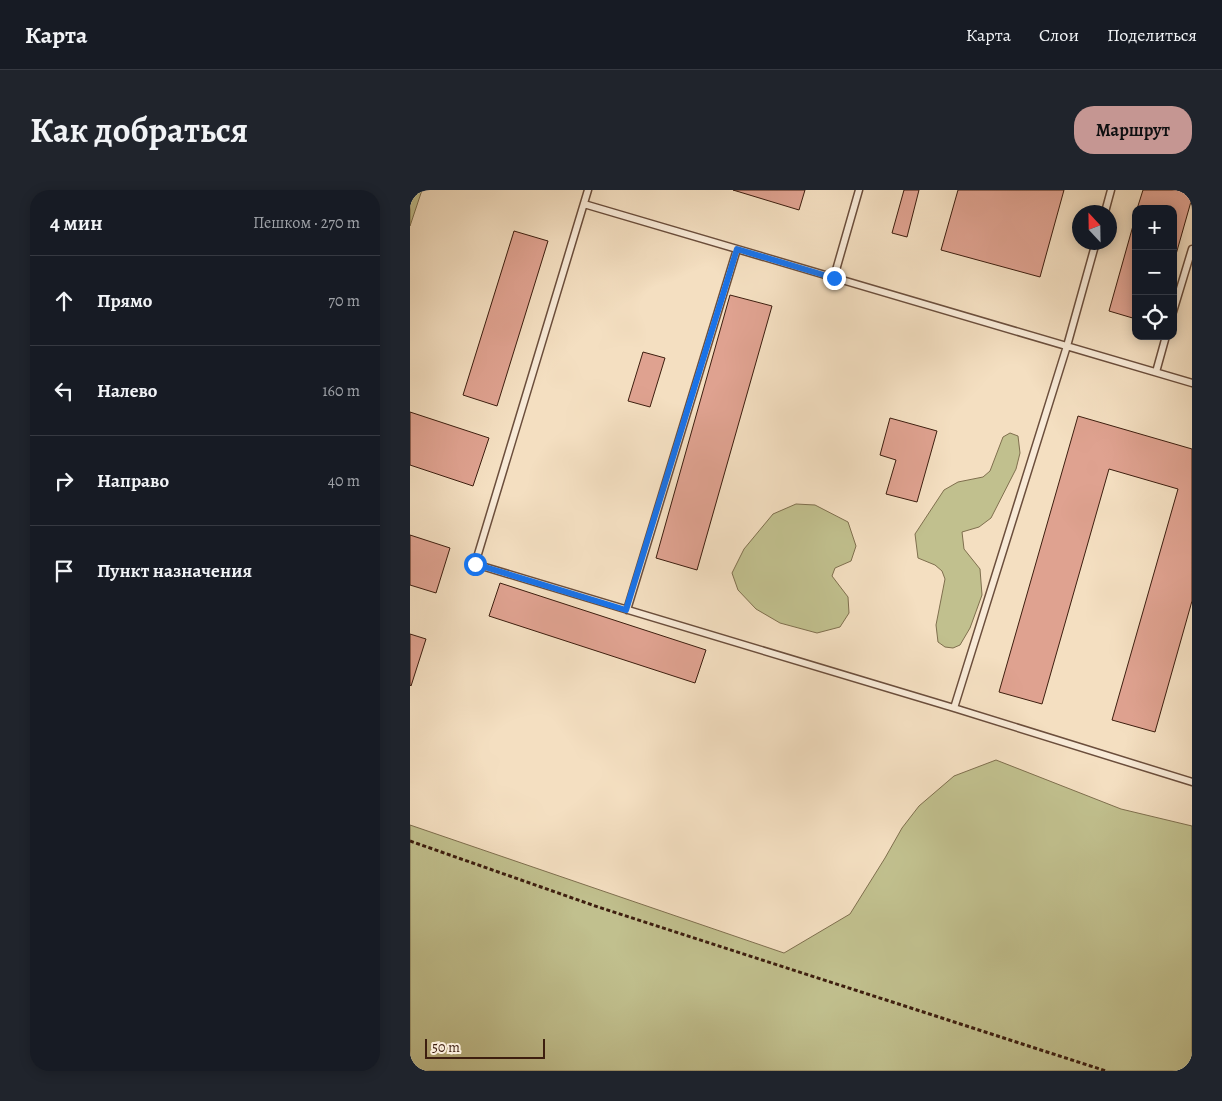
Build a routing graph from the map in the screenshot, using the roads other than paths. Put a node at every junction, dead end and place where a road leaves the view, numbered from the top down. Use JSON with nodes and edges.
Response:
{"nodes":[{"id":1,"x":588,"y":190,"type":"edge"},
{"id":2,"x":859,"y":190,"type":"edge"},
{"id":3,"x":1112,"y":190,"type":"edge"},
{"id":4,"x":584,"y":204,"type":"junction"},
{"id":5,"x":1107,"y":205,"type":"edge"},
{"id":6,"x":737,"y":249,"type":"junction"},
{"id":7,"x":1192,"y":249,"type":"edge"},
{"id":8,"x":1094,"y":250,"type":"edge"},
{"id":9,"x":834,"y":278,"type":"junction"},
{"id":10,"x":1177,"y":299,"type":"edge"},
{"id":11,"x":1165,"y":340,"type":"edge"},
{"id":12,"x":1067,"y":346,"type":"junction"},
{"id":13,"x":1156,"y":372,"type":"junction"},
{"id":14,"x":1192,"y":382,"type":"edge"},
{"id":15,"x":626,"y":610,"type":"junction"},
{"id":16,"x":954,"y":708,"type":"junction"},
{"id":17,"x":1192,"y":782,"type":"edge"}],
"edges":[{"from":1,"to":4,"type":"lane"},
{"from":2,"to":9,"type":"lane"},
{"from":3,"to":5,"type":"lane"},
{"from":4,"to":6,"type":"lane"},
{"from":4,"to":15,"type":"lane"},
{"from":6,"to":9,"type":"lane"},
{"from":6,"to":15,"type":"lane"},
{"from":7,"to":10,"type":"lane"},
{"from":8,"to":12,"type":"lane"},
{"from":9,"to":12,"type":"lane"},
{"from":11,"to":13,"type":"lane"},
{"from":12,"to":13,"type":"lane"},
{"from":12,"to":16,"type":"lane"},
{"from":13,"to":14,"type":"lane"},
{"from":15,"to":16,"type":"lane"},
{"from":16,"to":17,"type":"lane"}]}
